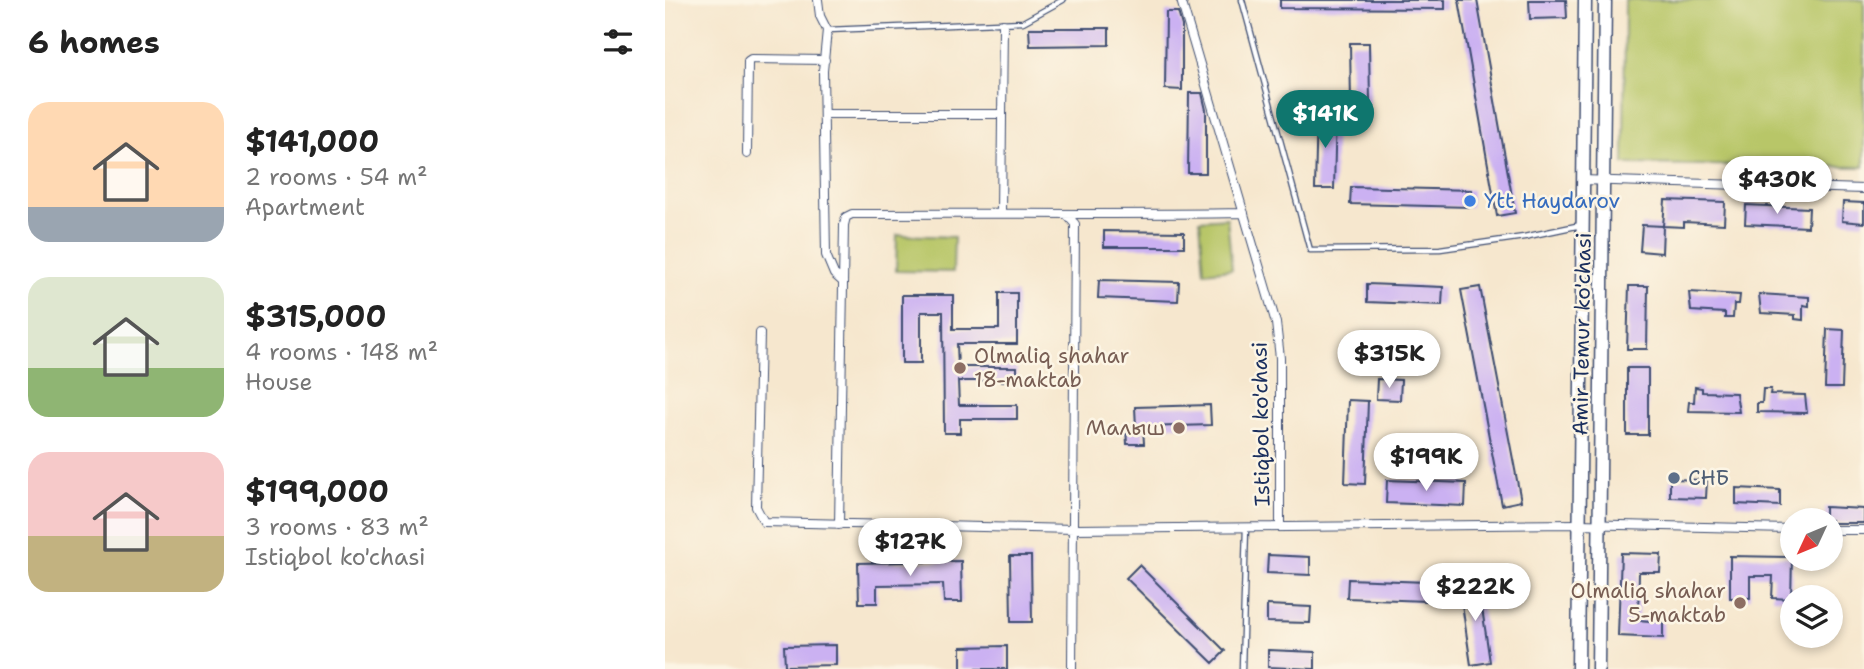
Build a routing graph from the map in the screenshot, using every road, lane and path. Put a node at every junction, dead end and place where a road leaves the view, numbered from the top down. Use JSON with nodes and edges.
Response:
{"nodes":[{"id":1,"x":818,"y":0,"type":"edge"},
{"id":2,"x":1063,"y":0,"type":"edge"},
{"id":3,"x":1181,"y":0,"type":"edge"},
{"id":4,"x":1242,"y":0,"type":"edge"},
{"id":5,"x":1585,"y":0,"type":"edge"},
{"id":6,"x":1605,"y":0,"type":"edge"},
{"id":7,"x":1003,"y":24,"type":"junction"},
{"id":8,"x":827,"y":30,"type":"junction"},
{"id":9,"x":825,"y":60,"type":"junction"},
{"id":10,"x":824,"y":114,"type":"junction"},
{"id":11,"x":1002,"y":114,"type":"junction"},
{"id":12,"x":747,"y":154,"type":"dead end"},
{"id":13,"x":1583,"y":180,"type":"junction"},
{"id":14,"x":1604,"y":181,"type":"junction"},
{"id":15,"x":1864,"y":189,"type":"edge"},
{"id":16,"x":1001,"y":213,"type":"junction"},
{"id":17,"x":1244,"y":213,"type":"junction"},
{"id":18,"x":1067,"y":215,"type":"junction"},
{"id":19,"x":1582,"y":225,"type":"junction"},
{"id":20,"x":843,"y":282,"type":"junction"},
{"id":21,"x":761,"y":333,"type":"dead end"},
{"id":22,"x":1579,"y":524,"type":"junction"},
{"id":23,"x":1597,"y":524,"type":"junction"},
{"id":24,"x":839,"y":525,"type":"junction"},
{"id":25,"x":1280,"y":525,"type":"junction"},
{"id":26,"x":1246,"y":526,"type":"junction"},
{"id":27,"x":1074,"y":529,"type":"junction"},
{"id":28,"x":1780,"y":529,"type":"edge"},
{"id":29,"x":1843,"y":530,"type":"edge"},
{"id":30,"x":1864,"y":530,"type":"edge"},
{"id":31,"x":1072,"y":669,"type":"edge"},
{"id":32,"x":1242,"y":669,"type":"edge"},
{"id":33,"x":1578,"y":669,"type":"edge"},
{"id":34,"x":1598,"y":669,"type":"edge"}],
"edges":[{"from":1,"to":8,"type":"street"},
{"from":2,"to":7,"type":"lane"},
{"from":3,"to":17,"type":"street","name":"Istiqbol ko'chasi"},
{"from":4,"to":19,"type":"lane"},
{"from":5,"to":13,"type":"main road","name":"Amir Temur ko'chasi"},
{"from":6,"to":14,"type":"main road","name":"Amir Temur ko'chasi"},
{"from":7,"to":8,"type":"lane"},
{"from":7,"to":11,"type":"street"},
{"from":8,"to":9,"type":"street"},
{"from":9,"to":10,"type":"street"},
{"from":9,"to":12,"type":"street"},
{"from":10,"to":11,"type":"street"},
{"from":10,"to":20,"type":"street"},
{"from":11,"to":16,"type":"street"},
{"from":13,"to":14,"type":"street"},
{"from":13,"to":19,"type":"main road","name":"Amir Temur ko'chasi"},
{"from":14,"to":15,"type":"street"},
{"from":14,"to":23,"type":"main road","name":"Amir Temur ko'chasi"},
{"from":16,"to":18,"type":"street"},
{"from":16,"to":20,"type":"street"},
{"from":17,"to":18,"type":"street"},
{"from":17,"to":25,"type":"street","name":"Istiqbol ko'chasi"},
{"from":18,"to":27,"type":"street"},
{"from":19,"to":22,"type":"main road","name":"Amir Temur ko'chasi"},
{"from":20,"to":24,"type":"street"},
{"from":21,"to":24,"type":"street","name":"Istiqbol ko'chasi"},
{"from":22,"to":23,"type":"street","name":"Istiqbol ko'chasi"},
{"from":22,"to":25,"type":"street","name":"Istiqbol ko'chasi"},
{"from":22,"to":33,"type":"main road","name":"Amir Temur ko'chasi"},
{"from":23,"to":28,"type":"street","name":"Istiqbol ko'chasi"},
{"from":23,"to":34,"type":"main road","name":"Amir Temur ko'chasi"},
{"from":24,"to":27,"type":"street","name":"Istiqbol ko'chasi"},
{"from":25,"to":26,"type":"street","name":"Istiqbol ko'chasi"},
{"from":26,"to":27,"type":"street","name":"Istiqbol ko'chasi"},
{"from":26,"to":32,"type":"lane"},
{"from":27,"to":31,"type":"street"},
{"from":29,"to":30,"type":"street"}]}
